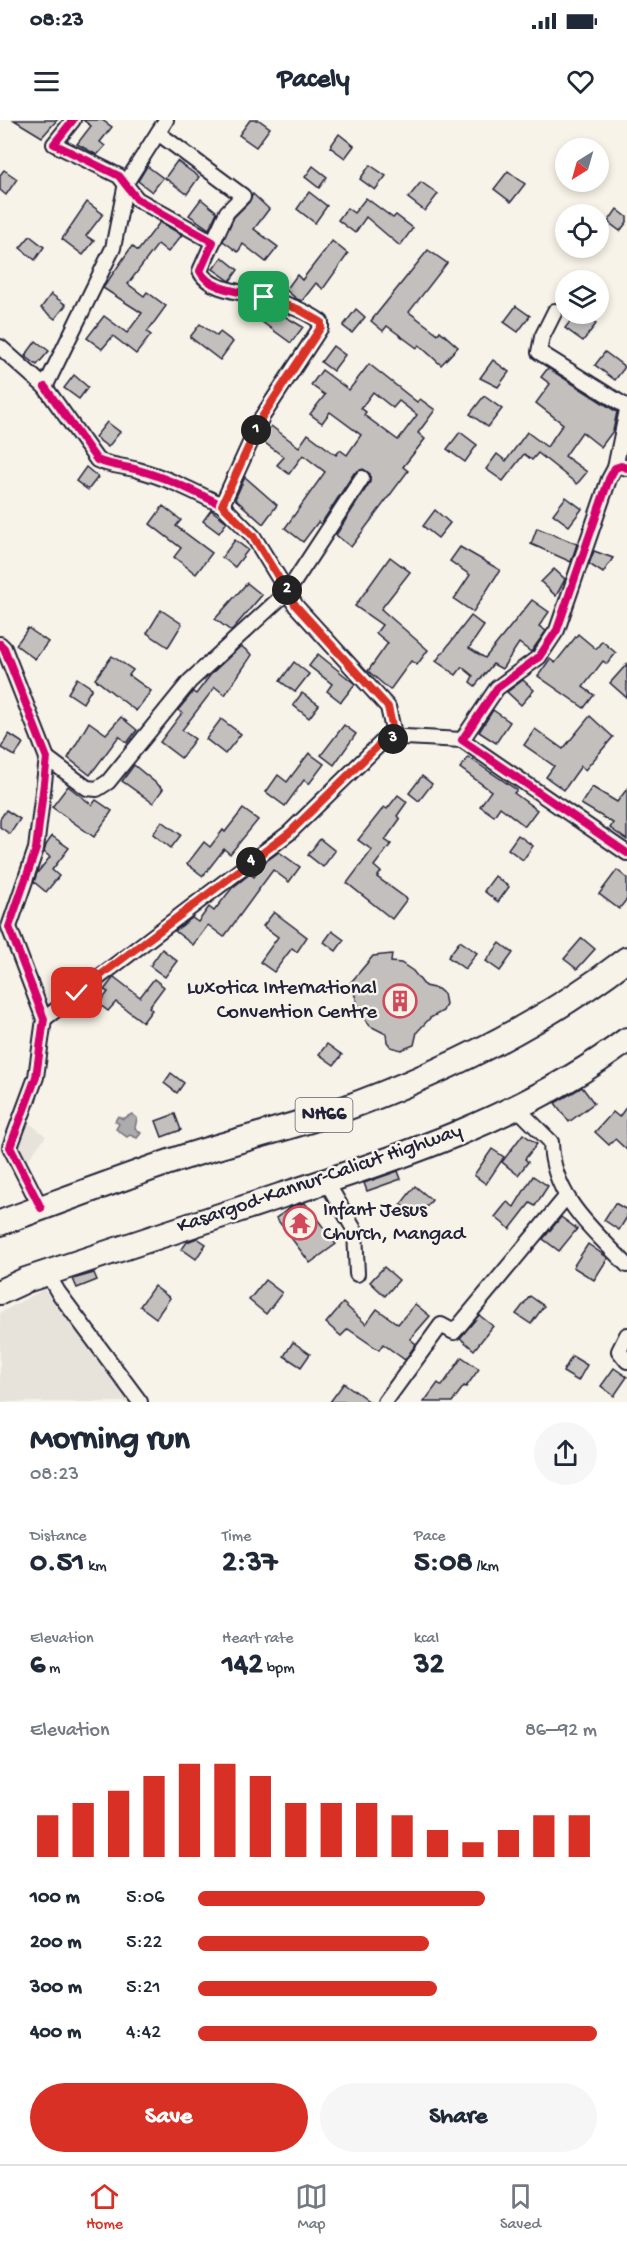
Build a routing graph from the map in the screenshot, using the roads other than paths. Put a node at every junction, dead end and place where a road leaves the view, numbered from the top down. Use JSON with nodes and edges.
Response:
{"nodes":[{"id":1,"x":73,"y":120,"type":"edge"},
{"id":2,"x":166,"y":120,"type":"edge"},
{"id":3,"x":158,"y":133,"type":"junction"},
{"id":4,"x":126,"y":183,"type":"junction"},
{"id":5,"x":213,"y":242,"type":"junction"},
{"id":6,"x":555,"y":311,"type":"dead end"},
{"id":7,"x":0,"y":347,"type":"edge"},
{"id":8,"x":45,"y":387,"type":"junction"},
{"id":9,"x":627,"y":409,"type":"edge"},
{"id":10,"x":621,"y":468,"type":"edge"},
{"id":11,"x":362,"y":478,"type":"dead end"},
{"id":12,"x":222,"y":505,"type":"junction"},
{"id":13,"x":288,"y":591,"type":"junction"},
{"id":14,"x":0,"y":644,"type":"edge"},
{"id":15,"x":395,"y":739,"type":"junction"},
{"id":16,"x":462,"y":740,"type":"junction"},
{"id":17,"x":47,"y":758,"type":"junction"},
{"id":18,"x":627,"y":852,"type":"edge"},
{"id":19,"x":4,"y":928,"type":"edge"},
{"id":20,"x":627,"y":959,"type":"edge"},
{"id":21,"x":44,"y":1019,"type":"junction"},
{"id":22,"x":627,"y":1040,"type":"edge"},
{"id":23,"x":516,"y":1107,"type":"junction"},
{"id":24,"x":326,"y":1181,"type":"junction"},
{"id":25,"x":566,"y":1197,"type":"junction"},
{"id":26,"x":40,"y":1208,"type":"junction"},
{"id":27,"x":0,"y":1223,"type":"edge"},
{"id":28,"x":627,"y":1265,"type":"edge"},
{"id":29,"x":46,"y":1273,"type":"junction"},
{"id":30,"x":357,"y":1274,"type":"dead end"},
{"id":31,"x":0,"y":1292,"type":"edge"},
{"id":32,"x":627,"y":1335,"type":"edge"},
{"id":33,"x":627,"y":1361,"type":"edge"},
{"id":34,"x":140,"y":1402,"type":"edge"},
{"id":35,"x":385,"y":1402,"type":"edge"}],
"edges":[{"from":1,"to":4,"type":"street"},
{"from":2,"to":3,"type":"street"},
{"from":3,"to":4,"type":"street"},
{"from":3,"to":5,"type":"street"},
{"from":4,"to":5,"type":"street"},
{"from":4,"to":8,"type":"street"},
{"from":5,"to":12,"type":"street"},
{"from":6,"to":9,"type":"street"},
{"from":7,"to":8,"type":"street"},
{"from":8,"to":12,"type":"street"},
{"from":9,"to":10,"type":"street"},
{"from":10,"to":16,"type":"street"},
{"from":11,"to":13,"type":"street"},
{"from":12,"to":13,"type":"street"},
{"from":13,"to":15,"type":"street"},
{"from":13,"to":17,"type":"street"},
{"from":14,"to":17,"type":"street"},
{"from":15,"to":16,"type":"street"},
{"from":15,"to":21,"type":"street"},
{"from":16,"to":18,"type":"street"},
{"from":17,"to":19,"type":"street"},
{"from":19,"to":21,"type":"street"},
{"from":20,"to":26,"type":"highway","number":"NH66"},
{"from":21,"to":26,"type":"street"},
{"from":22,"to":23,"type":"highway","name":"Kasargod-Kannur-Calicut Highway"},
{"from":23,"to":24,"type":"highway","name":"Kasargod-Kannur-Calicut Highway"},
{"from":23,"to":25,"type":"street"},
{"from":24,"to":29,"type":"highway","name":"Kasargod-Kannur-Calicut Highway"},
{"from":24,"to":30,"type":"street"},
{"from":25,"to":28,"type":"street"},
{"from":25,"to":35,"type":"street"},
{"from":26,"to":27,"type":"highway","number":"NH66"},
{"from":29,"to":31,"type":"highway","name":"Kasargod-Kannur-Calicut Highway"},
{"from":29,"to":34,"type":"street"},
{"from":32,"to":33,"type":"street"}]}
